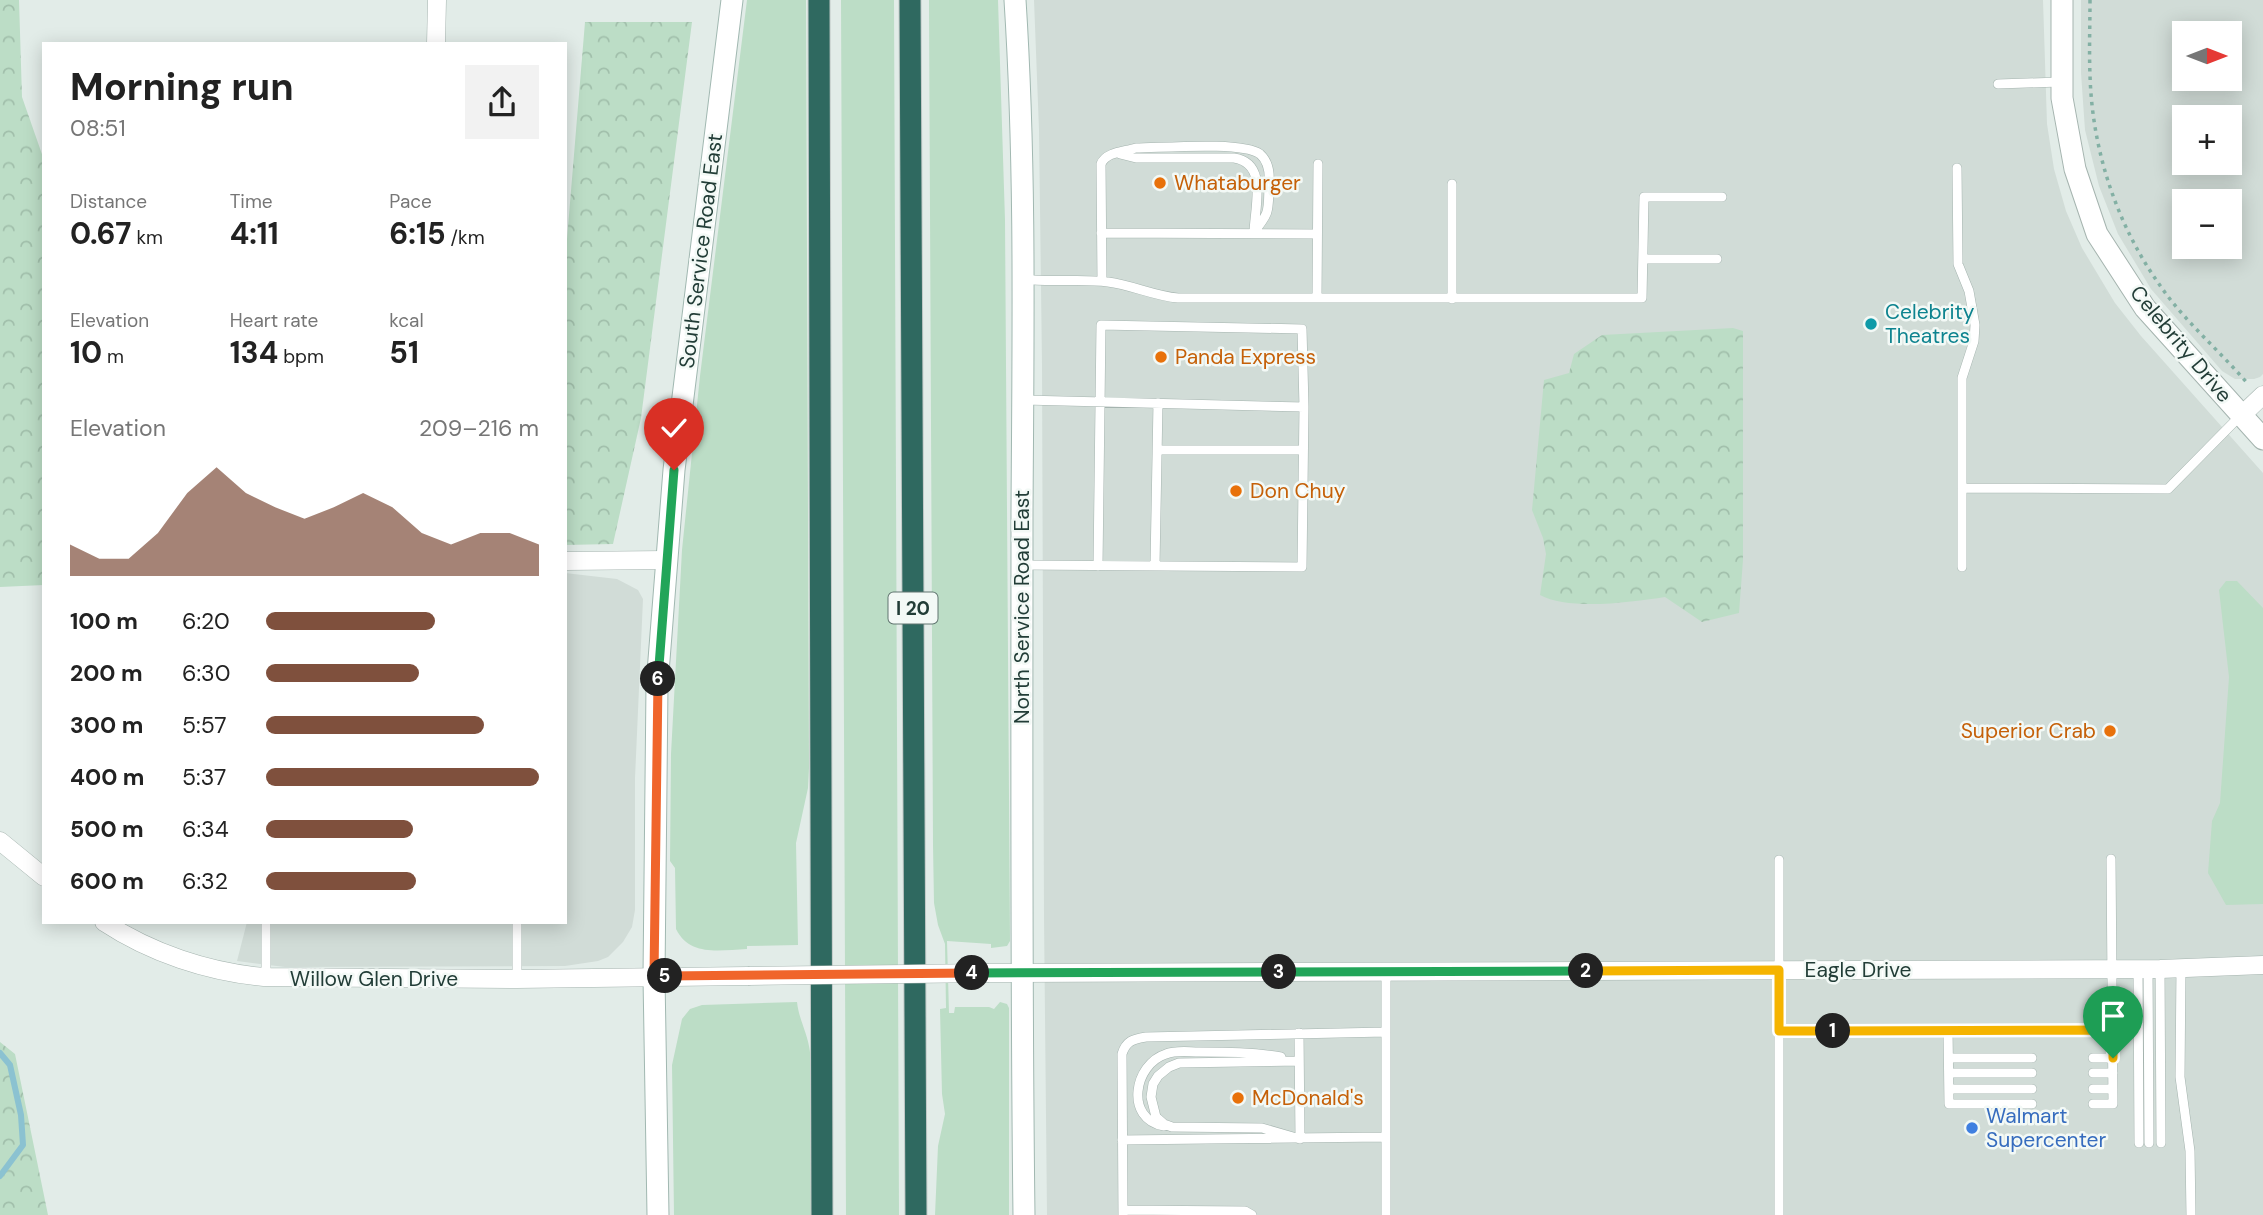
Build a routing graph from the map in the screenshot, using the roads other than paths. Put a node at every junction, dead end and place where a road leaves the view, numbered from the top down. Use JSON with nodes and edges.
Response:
{"nodes":[{"id":1,"x":437,"y":0,"type":"edge"},
{"id":2,"x":732,"y":0,"type":"edge"},
{"id":3,"x":820,"y":0,"type":"edge"},
{"id":4,"x":910,"y":0,"type":"edge"},
{"id":5,"x":1015,"y":0,"type":"edge"},
{"id":6,"x":2062,"y":0,"type":"edge"},
{"id":7,"x":436,"y":42,"type":"edge"},
{"id":8,"x":2062,"y":82,"type":"junction"},
{"id":9,"x":1998,"y":84,"type":"dead end"},
{"id":10,"x":1120,"y":154,"type":"junction"},
{"id":11,"x":1318,"y":164,"type":"dead end"},
{"id":12,"x":1957,"y":168,"type":"dead end"},
{"id":13,"x":1452,"y":184,"type":"dead end"},
{"id":14,"x":1722,"y":197,"type":"dead end"},
{"id":15,"x":1101,"y":233,"type":"junction"},
{"id":16,"x":1254,"y":233,"type":"junction"},
{"id":17,"x":1317,"y":234,"type":"junction"},
{"id":18,"x":1643,"y":259,"type":"junction"},
{"id":19,"x":1717,"y":259,"type":"dead end"},
{"id":20,"x":1023,"y":279,"type":"junction"},
{"id":21,"x":1102,"y":281,"type":"junction"},
{"id":22,"x":1317,"y":298,"type":"junction"},
{"id":23,"x":1452,"y":299,"type":"junction"},
{"id":24,"x":2263,"y":395,"type":"edge"},
{"id":25,"x":1023,"y":400,"type":"junction"},
{"id":26,"x":1100,"y":402,"type":"junction"},
{"id":27,"x":1158,"y":403,"type":"junction"},
{"id":28,"x":1304,"y":407,"type":"junction"},
{"id":29,"x":2242,"y":415,"type":"junction"},
{"id":30,"x":2263,"y":439,"type":"edge"},
{"id":31,"x":1157,"y":450,"type":"junction"},
{"id":32,"x":1303,"y":450,"type":"junction"},
{"id":33,"x":1962,"y":488,"type":"junction"},
{"id":34,"x":666,"y":560,"type":"junction"},
{"id":35,"x":567,"y":561,"type":"edge"},
{"id":36,"x":1022,"y":565,"type":"junction"},
{"id":37,"x":1155,"y":565,"type":"junction"},
{"id":38,"x":1098,"y":566,"type":"junction"},
{"id":39,"x":1962,"y":566,"type":"dead end"},
{"id":40,"x":0,"y":841,"type":"edge"},
{"id":41,"x":2111,"y":859,"type":"dead end"},
{"id":42,"x":1779,"y":860,"type":"dead end"},
{"id":43,"x":42,"y":875,"type":"edge"},
{"id":44,"x":108,"y":924,"type":"edge"},
{"id":45,"x":266,"y":924,"type":"edge"},
{"id":46,"x":517,"y":924,"type":"edge"},
{"id":47,"x":2263,"y":965,"type":"edge"},
{"id":48,"x":2181,"y":968,"type":"junction"},
{"id":49,"x":2112,"y":969,"type":"junction"},
{"id":50,"x":2149,"y":969,"type":"junction"},
{"id":51,"x":1779,"y":970,"type":"junction"},
{"id":52,"x":1386,"y":972,"type":"junction"},
{"id":53,"x":1021,"y":973,"type":"junction"},
{"id":54,"x":654,"y":976,"type":"junction"},
{"id":55,"x":266,"y":977,"type":"junction"},
{"id":56,"x":517,"y":979,"type":"junction"},
{"id":57,"x":1948,"y":1030,"type":"junction"},
{"id":58,"x":2113,"y":1030,"type":"junction"},
{"id":59,"x":1779,"y":1031,"type":"junction"},
{"id":60,"x":1386,"y":1032,"type":"junction"},
{"id":61,"x":1299,"y":1033,"type":"junction"},
{"id":62,"x":1949,"y":1058,"type":"junction"},
{"id":63,"x":2032,"y":1058,"type":"dead end"},
{"id":64,"x":2093,"y":1058,"type":"dead end"},
{"id":65,"x":2113,"y":1058,"type":"junction"},
{"id":66,"x":1300,"y":1061,"type":"junction"},
{"id":67,"x":1949,"y":1073,"type":"junction"},
{"id":68,"x":2032,"y":1073,"type":"dead end"},
{"id":69,"x":2093,"y":1073,"type":"dead end"},
{"id":70,"x":2113,"y":1073,"type":"junction"},
{"id":71,"x":1949,"y":1089,"type":"junction"},
{"id":72,"x":2032,"y":1089,"type":"dead end"},
{"id":73,"x":2093,"y":1089,"type":"dead end"},
{"id":74,"x":2113,"y":1089,"type":"junction"},
{"id":75,"x":2032,"y":1104,"type":"dead end"},
{"id":76,"x":2093,"y":1104,"type":"dead end"},
{"id":77,"x":1386,"y":1137,"type":"junction"},
{"id":78,"x":1300,"y":1139,"type":"junction"},
{"id":79,"x":1122,"y":1140,"type":"junction"},
{"id":80,"x":2139,"y":1143,"type":"dead end"},
{"id":81,"x":2150,"y":1143,"type":"dead end"},
{"id":82,"x":2161,"y":1143,"type":"dead end"},
{"id":83,"x":1123,"y":1213,"type":"edge"},
{"id":84,"x":658,"y":1215,"type":"edge"},
{"id":85,"x":822,"y":1215,"type":"edge"},
{"id":86,"x":916,"y":1215,"type":"edge"},
{"id":87,"x":1024,"y":1215,"type":"edge"},
{"id":88,"x":1252,"y":1215,"type":"edge"},
{"id":89,"x":1386,"y":1215,"type":"edge"},
{"id":90,"x":1779,"y":1215,"type":"edge"},
{"id":91,"x":2191,"y":1215,"type":"edge"}],
"edges":[{"from":1,"to":7,"type":"street"},
{"from":2,"to":34,"type":"main road","name":"South Service Road East"},
{"from":3,"to":85,"type":"highway"},
{"from":4,"to":86,"type":"highway","number":"I 20"},
{"from":5,"to":20,"type":"main road","name":"North Service Road East"},
{"from":6,"to":8,"type":"main road","name":"Celebrity Drive"},
{"from":8,"to":9,"type":"lane"},
{"from":8,"to":29,"type":"main road","name":"Celebrity Drive"},
{"from":10,"to":15,"type":"lane"},
{"from":10,"to":16,"type":"lane"},
{"from":10,"to":16,"type":"lane"},
{"from":11,"to":17,"type":"lane"},
{"from":12,"to":33,"type":"lane"},
{"from":13,"to":23,"type":"lane"},
{"from":14,"to":18,"type":"lane"},
{"from":15,"to":16,"type":"lane"},
{"from":15,"to":21,"type":"lane"},
{"from":16,"to":17,"type":"lane"},
{"from":17,"to":22,"type":"lane"},
{"from":18,"to":19,"type":"lane"},
{"from":18,"to":23,"type":"lane"},
{"from":20,"to":21,"type":"lane"},
{"from":20,"to":25,"type":"main road","name":"North Service Road East"},
{"from":21,"to":22,"type":"lane"},
{"from":22,"to":23,"type":"lane"},
{"from":24,"to":29,"type":"street"},
{"from":25,"to":26,"type":"lane"},
{"from":25,"to":36,"type":"main road","name":"North Service Road East"},
{"from":26,"to":27,"type":"lane"},
{"from":26,"to":28,"type":"lane"},
{"from":26,"to":38,"type":"lane"},
{"from":27,"to":28,"type":"lane"},
{"from":27,"to":31,"type":"lane"},
{"from":28,"to":32,"type":"lane"},
{"from":29,"to":30,"type":"main road","name":"Celebrity Drive"},
{"from":29,"to":33,"type":"lane"},
{"from":31,"to":32,"type":"lane"},
{"from":31,"to":37,"type":"lane"},
{"from":32,"to":37,"type":"lane"},
{"from":33,"to":39,"type":"lane"},
{"from":34,"to":35,"type":"street"},
{"from":34,"to":54,"type":"main road","name":"South Service Road East"},
{"from":36,"to":38,"type":"lane"},
{"from":36,"to":53,"type":"main road","name":"North Service Road East"},
{"from":37,"to":38,"type":"lane"},
{"from":40,"to":43,"type":"street"},
{"from":41,"to":49,"type":"lane"},
{"from":42,"to":51,"type":"lane"},
{"from":44,"to":55,"type":"street","name":"Willow Glen Drive"},
{"from":45,"to":55,"type":"lane"},
{"from":46,"to":56,"type":"lane"},
{"from":47,"to":48,"type":"street","name":"Eagle Drive"},
{"from":48,"to":50,"type":"street","name":"Eagle Drive"},
{"from":48,"to":91,"type":"lane"},
{"from":49,"to":50,"type":"street","name":"Eagle Drive"},
{"from":49,"to":51,"type":"street","name":"Eagle Drive"},
{"from":49,"to":58,"type":"lane"},
{"from":50,"to":80,"type":"lane"},
{"from":50,"to":81,"type":"lane"},
{"from":50,"to":82,"type":"lane"},
{"from":51,"to":52,"type":"street","name":"Eagle Drive"},
{"from":51,"to":59,"type":"lane"},
{"from":52,"to":53,"type":"street","name":"Eagle Drive"},
{"from":52,"to":60,"type":"lane"},
{"from":53,"to":54,"type":"street","name":"Eagle Drive","bridge":true},
{"from":53,"to":87,"type":"main road","name":"North Service Road East"},
{"from":54,"to":56,"type":"street","name":"Willow Glen Drive"},
{"from":54,"to":84,"type":"main road","name":"South Service Road East"},
{"from":55,"to":56,"type":"street","name":"Willow Glen Drive"},
{"from":57,"to":58,"type":"lane"},
{"from":57,"to":59,"type":"lane"},
{"from":57,"to":62,"type":"lane"},
{"from":58,"to":65,"type":"lane"},
{"from":59,"to":90,"type":"lane"},
{"from":60,"to":61,"type":"lane"},
{"from":60,"to":77,"type":"lane"},
{"from":61,"to":66,"type":"lane"},
{"from":61,"to":79,"type":"lane"},
{"from":62,"to":63,"type":"lane"},
{"from":62,"to":67,"type":"lane"},
{"from":64,"to":65,"type":"lane"},
{"from":65,"to":70,"type":"lane"},
{"from":66,"to":78,"type":"lane"},
{"from":66,"to":78,"type":"lane"},
{"from":67,"to":68,"type":"lane"},
{"from":67,"to":71,"type":"lane"},
{"from":69,"to":70,"type":"lane"},
{"from":70,"to":74,"type":"lane"},
{"from":71,"to":72,"type":"lane"},
{"from":71,"to":75,"type":"lane"},
{"from":73,"to":74,"type":"lane"},
{"from":74,"to":76,"type":"lane"},
{"from":77,"to":78,"type":"lane"},
{"from":77,"to":89,"type":"lane"},
{"from":78,"to":79,"type":"lane"},
{"from":79,"to":83,"type":"lane"},
{"from":83,"to":88,"type":"lane"}]}
